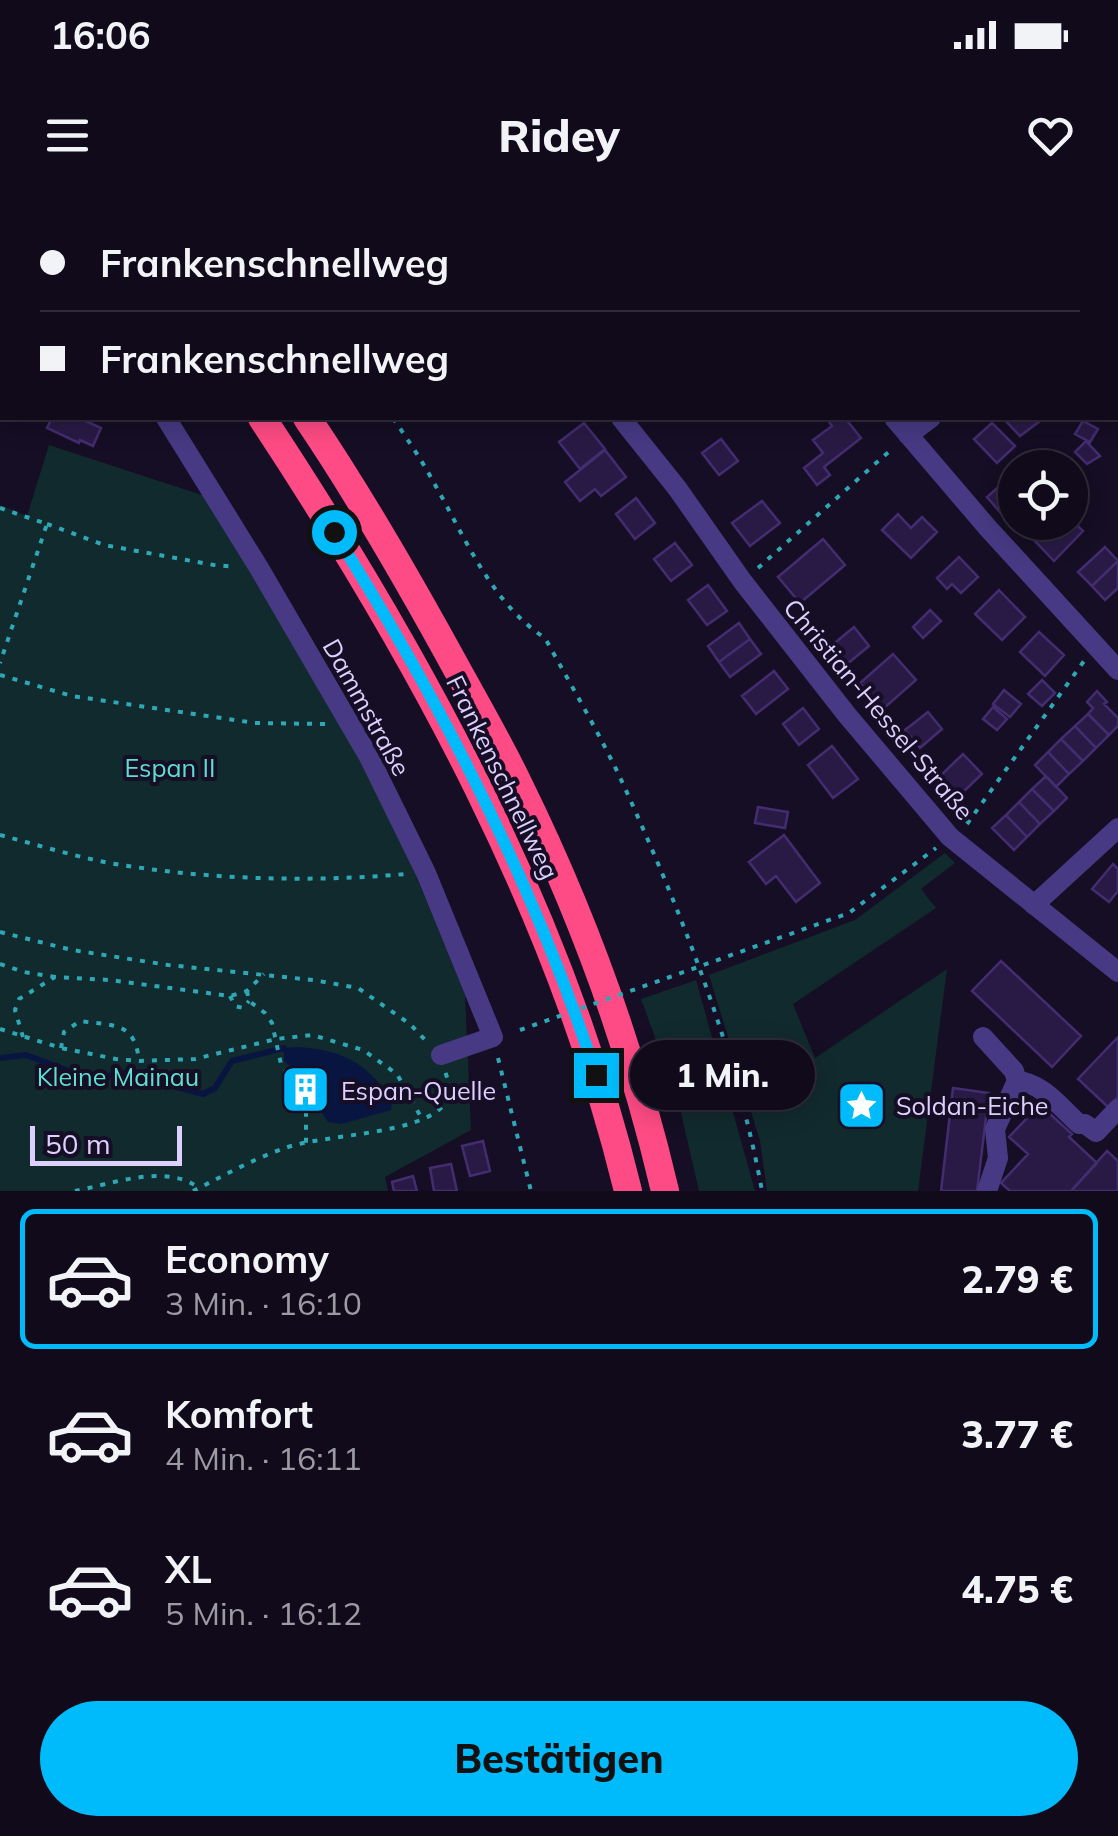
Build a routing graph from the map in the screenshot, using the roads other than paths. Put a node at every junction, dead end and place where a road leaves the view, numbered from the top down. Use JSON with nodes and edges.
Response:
{"nodes":[{"id":1,"x":167,"y":420,"type":"edge"},
{"id":2,"x":263,"y":420,"type":"edge"},
{"id":3,"x":308,"y":420,"type":"edge"},
{"id":4,"x":623,"y":420,"type":"edge"},
{"id":5,"x":896,"y":420,"type":"edge"},
{"id":6,"x":929,"y":420,"type":"edge"},
{"id":7,"x":908,"y":435,"type":"junction"},
{"id":8,"x":1118,"y":670,"type":"edge"},
{"id":9,"x":1118,"y":828,"type":"edge"},
{"id":10,"x":1034,"y":905,"type":"junction"},
{"id":11,"x":1118,"y":972,"type":"edge"},
{"id":12,"x":983,"y":1037,"type":"dead end"},
{"id":13,"x":440,"y":1055,"type":"road end"},
{"id":14,"x":1017,"y":1082,"type":"junction"},
{"id":15,"x":1118,"y":1109,"type":"edge"},
{"id":16,"x":628,"y":1191,"type":"edge"},
{"id":17,"x":666,"y":1191,"type":"edge"},
{"id":18,"x":987,"y":1191,"type":"edge"}],
"edges":[{"from":1,"to":13,"type":"street","name":"Dammstraße"},
{"from":2,"to":16,"type":"highway","name":"Frankenschnellweg"},
{"from":3,"to":17,"type":"highway","name":"Frankenschnellweg"},
{"from":4,"to":10,"type":"street","name":"Christian-Hessel-Straße"},
{"from":5,"to":7,"type":"street"},
{"from":6,"to":7,"type":"street"},
{"from":7,"to":8,"type":"street"},
{"from":9,"to":10,"type":"street"},
{"from":10,"to":11,"type":"street","name":"Christian-Hessel-Straße"},
{"from":12,"to":14,"type":"street"},
{"from":14,"to":15,"type":"street"},
{"from":14,"to":18,"type":"street"}]}
